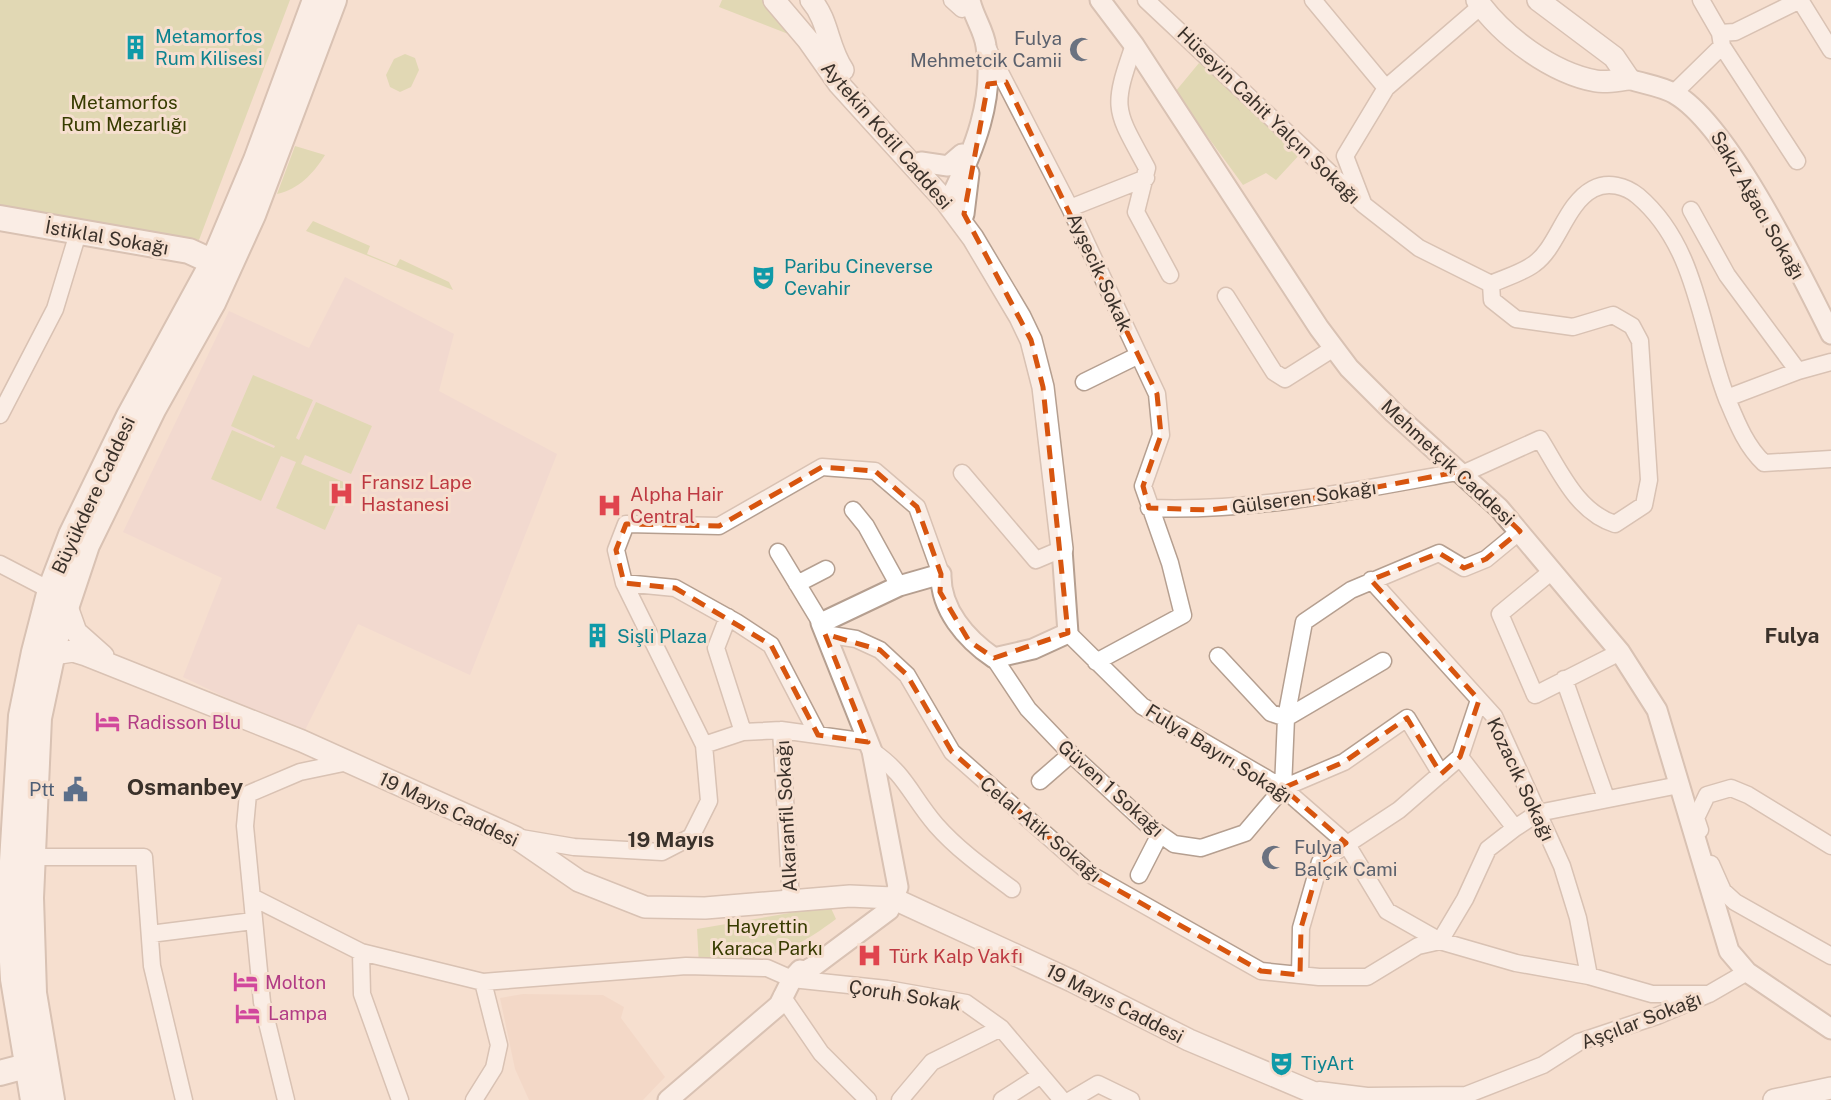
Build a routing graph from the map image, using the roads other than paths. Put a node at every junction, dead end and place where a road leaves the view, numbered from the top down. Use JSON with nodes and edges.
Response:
{"nodes":[{"id":1,"x":315,"y":0,"type":"edge"},
{"id":2,"x":334,"y":0,"type":"edge"},
{"id":3,"x":774,"y":0,"type":"edge"},
{"id":4,"x":810,"y":0,"type":"edge"},
{"id":5,"x":1100,"y":0,"type":"edge"},
{"id":6,"x":1146,"y":0,"type":"edge"},
{"id":7,"x":1313,"y":0,"type":"edge"},
{"id":8,"x":1701,"y":0,"type":"edge"},
{"id":9,"x":1800,"y":0,"type":"edge"},
{"id":10,"x":963,"y":3,"type":"edge"},
{"id":11,"x":1479,"y":3,"type":"edge"},
{"id":12,"x":1548,"y":3,"type":"edge"},
{"id":13,"x":795,"y":25,"type":"junction"},
{"id":14,"x":1721,"y":39,"type":"junction"},
{"id":15,"x":981,"y":44,"type":"junction"},
{"id":16,"x":1134,"y":45,"type":"junction"},
{"id":17,"x":822,"y":48,"type":"junction"},
{"id":18,"x":1831,"y":50,"type":"edge"},
{"id":19,"x":1629,"y":79,"type":"junction"},
{"id":20,"x":997,"y":83,"type":"junction"},
{"id":21,"x":1386,"y":88,"type":"junction"},
{"id":22,"x":1674,"y":93,"type":"junction"},
{"id":23,"x":967,"y":155,"type":"junction"},
{"id":24,"x":1345,"y":156,"type":"junction"},
{"id":25,"x":1313,"y":161,"type":"junction"},
{"id":26,"x":1797,"y":161,"type":"dead end"},
{"id":27,"x":921,"y":162,"type":"junction"},
{"id":28,"x":1146,"y":178,"type":"junction"},
{"id":29,"x":949,"y":199,"type":"junction"},
{"id":30,"x":1364,"y":205,"type":"junction"},
{"id":31,"x":1070,"y":208,"type":"junction"},
{"id":32,"x":1690,"y":209,"type":"dead end"},
{"id":33,"x":0,"y":218,"type":"edge"},
{"id":34,"x":78,"y":233,"type":"junction"},
{"id":35,"x":213,"y":262,"type":"junction"},
{"id":36,"x":1170,"y":275,"type":"dead end"},
{"id":37,"x":1491,"y":284,"type":"junction"},
{"id":38,"x":1226,"y":296,"type":"dead end"},
{"id":39,"x":213,"y":303,"type":"junction"},
{"id":40,"x":1831,"y":334,"type":"edge"},
{"id":41,"x":1334,"y":348,"type":"junction"},
{"id":42,"x":1139,"y":355,"type":"junction"},
{"id":43,"x":1831,"y":362,"type":"edge"},
{"id":44,"x":1798,"y":371,"type":"junction"},
{"id":45,"x":1084,"y":382,"type":"dead end"},
{"id":46,"x":1727,"y":398,"type":"junction"},
{"id":47,"x":0,"y":415,"type":"edge"},
{"id":48,"x":1831,"y":458,"type":"edge"},
{"id":49,"x":962,"y":473,"type":"dead end"},
{"id":50,"x":1458,"y":473,"type":"junction"},
{"id":51,"x":1149,"y":508,"type":"junction"},
{"id":52,"x":853,"y":510,"type":"dead end"},
{"id":53,"x":1520,"y":531,"type":"junction"},
{"id":54,"x":1062,"y":549,"type":"junction"},
{"id":55,"x":778,"y":552,"type":"dead end"},
{"id":56,"x":0,"y":564,"type":"edge"},
{"id":57,"x":826,"y":569,"type":"dead end"},
{"id":58,"x":1552,"y":571,"type":"junction"},
{"id":59,"x":941,"y":574,"type":"junction"},
{"id":60,"x":1371,"y":580,"type":"junction"},
{"id":61,"x":624,"y":583,"type":"junction"},
{"id":62,"x":797,"y":584,"type":"junction"},
{"id":63,"x":899,"y":586,"type":"junction"},
{"id":64,"x":58,"y":597,"type":"junction"},
{"id":65,"x":728,"y":617,"type":"junction"},
{"id":66,"x":823,"y":629,"type":"junction"},
{"id":67,"x":1068,"y":633,"type":"junction"},
{"id":68,"x":1620,"y":652,"type":"junction"},
{"id":69,"x":53,"y":654,"type":"junction"},
{"id":70,"x":1218,"y":656,"type":"dead end"},
{"id":71,"x":994,"y":658,"type":"junction"},
{"id":72,"x":1383,"y":661,"type":"dead end"},
{"id":73,"x":1096,"y":662,"type":"junction"},
{"id":74,"x":116,"y":666,"type":"junction"},
{"id":75,"x":1564,"y":679,"type":"junction"},
{"id":76,"x":1479,"y":699,"type":"junction"},
{"id":77,"x":1286,"y":718,"type":"junction"},
{"id":78,"x":780,"y":730,"type":"junction"},
{"id":79,"x":744,"y":732,"type":"junction"},
{"id":80,"x":818,"y":735,"type":"junction"},
{"id":81,"x":704,"y":745,"type":"junction"},
{"id":82,"x":870,"y":746,"type":"junction"},
{"id":83,"x":1071,"y":754,"type":"junction"},
{"id":84,"x":1460,"y":757,"type":"junction"},
{"id":85,"x":348,"y":762,"type":"junction"},
{"id":86,"x":1441,"y":774,"type":"junction"},
{"id":87,"x":1040,"y":782,"type":"dead end"},
{"id":88,"x":1679,"y":785,"type":"junction"},
{"id":89,"x":1283,"y":788,"type":"junction"},
{"id":90,"x":1606,"y":797,"type":"junction"},
{"id":91,"x":1538,"y":813,"type":"junction"},
{"id":92,"x":1515,"y":828,"type":"junction"},
{"id":93,"x":1160,"y":834,"type":"junction"},
{"id":94,"x":515,"y":837,"type":"junction"},
{"id":95,"x":1346,"y":844,"type":"junction"},
{"id":96,"x":1831,"y":846,"type":"edge"},
{"id":97,"x":32,"y":857,"type":"junction"},
{"id":98,"x":1139,"y":875,"type":"dead end"},
{"id":99,"x":1012,"y":889,"type":"dead end"},
{"id":100,"x":1717,"y":895,"type":"junction"},
{"id":101,"x":252,"y":897,"type":"junction"},
{"id":102,"x":892,"y":898,"type":"junction"},
{"id":103,"x":791,"y":902,"type":"junction"},
{"id":104,"x":253,"y":921,"type":"junction"},
{"id":105,"x":150,"y":934,"type":"junction"},
{"id":106,"x":1440,"y":941,"type":"junction"},
{"id":107,"x":361,"y":952,"type":"junction"},
{"id":108,"x":1831,"y":956,"type":"edge"},
{"id":109,"x":1748,"y":972,"type":"junction"},
{"id":110,"x":1300,"y":975,"type":"junction"},
{"id":111,"x":1590,"y":976,"type":"junction"},
{"id":112,"x":483,"y":982,"type":"junction"},
{"id":113,"x":787,"y":987,"type":"junction"},
{"id":114,"x":1709,"y":994,"type":"junction"},
{"id":115,"x":1797,"y":1006,"type":"junction"},
{"id":116,"x":1001,"y":1028,"type":"junction"},
{"id":117,"x":1831,"y":1029,"type":"edge"},
{"id":118,"x":1831,"y":1037,"type":"edge"},
{"id":119,"x":34,"y":1056,"type":"junction"},
{"id":120,"x":0,"y":1073,"type":"edge"},
{"id":121,"x":1041,"y":1075,"type":"junction"},
{"id":122,"x":1289,"y":1082,"type":"junction"},
{"id":123,"x":1831,"y":1088,"type":"edge"},
{"id":124,"x":33,"y":1100,"type":"edge"},
{"id":125,"x":52,"y":1100,"type":"edge"},
{"id":126,"x":184,"y":1100,"type":"edge"},
{"id":127,"x":286,"y":1100,"type":"edge"},
{"id":128,"x":400,"y":1100,"type":"edge"},
{"id":129,"x":474,"y":1100,"type":"edge"},
{"id":130,"x":657,"y":1100,"type":"edge"},
{"id":131,"x":668,"y":1100,"type":"edge"},
{"id":132,"x":868,"y":1100,"type":"edge"},
{"id":133,"x":900,"y":1100,"type":"edge"},
{"id":134,"x":1002,"y":1100,"type":"edge"},
{"id":135,"x":1062,"y":1100,"type":"edge"},
{"id":136,"x":1071,"y":1100,"type":"edge"},
{"id":137,"x":1131,"y":1100,"type":"edge"},
{"id":138,"x":1331,"y":1100,"type":"edge"},
{"id":139,"x":1774,"y":1100,"type":"edge"}],
"edges":[{"from":1,"to":35,"type":"main road","name":"Büyükdere Caddesi"},
{"from":2,"to":39,"type":"main road","name":"Büyükdere Caddesi"},
{"from":3,"to":13,"type":"main road","name":"Aytekin Kotil Caddesi"},
{"from":4,"to":13,"type":"main road"},
{"from":4,"to":17,"type":"main road","name":"Aytekin Kotil Caddesi"},
{"from":5,"to":16,"type":"street","name":"Mehmetçik Caddesi"},
{"from":6,"to":25,"type":"street","name":"Hüseyin Cahit Yalçın Sokağı"},
{"from":7,"to":21,"type":"street"},
{"from":8,"to":14,"type":"street"},
{"from":9,"to":14,"type":"street"},
{"from":9,"to":18,"type":"street"},
{"from":10,"to":15,"type":"street"},
{"from":11,"to":19,"type":"main road"},
{"from":11,"to":21,"type":"street"},
{"from":12,"to":19,"type":"main road"},
{"from":13,"to":17,"type":"main road","name":"Aytekin Kotil Caddesi"},
{"from":14,"to":22,"type":"street"},
{"from":14,"to":26,"type":"street"},
{"from":15,"to":20,"type":"street"},
{"from":15,"to":23,"type":"street"},
{"from":16,"to":28,"type":"street"},
{"from":16,"to":41,"type":"street","name":"Mehmetçik Caddesi"},
{"from":17,"to":27,"type":"main road","name":"Aytekin Kotil Caddesi"},
{"from":17,"to":29,"type":"main road","name":"Aytekin Kotil Caddesi"},
{"from":19,"to":22,"type":"street","name":"Sakız Ağacı Sokağı"},
{"from":20,"to":23,"type":"street"},
{"from":20,"to":31,"type":"street","name":"Ayşecik Sokak"},
{"from":21,"to":24,"type":"street"},
{"from":22,"to":40,"type":"street","name":"Sakız Ağacı Sokağı"},
{"from":23,"to":27,"type":"street"},
{"from":23,"to":29,"type":"street"},
{"from":23,"to":29,"type":"street"},
{"from":24,"to":25,"type":"street"},
{"from":24,"to":30,"type":"street"},
{"from":25,"to":30,"type":"street","name":"Hüseyin Cahit Yalçın Sokağı"},
{"from":27,"to":29,"type":"main road","name":"Aytekin Kotil Caddesi"},
{"from":28,"to":31,"type":"street"},
{"from":28,"to":36,"type":"street"},
{"from":29,"to":54,"type":"main road","name":"Aytekin Kotil Caddesi"},
{"from":30,"to":37,"type":"street","name":"Hüseyin Cahit Yalçın Sokağı"},
{"from":31,"to":42,"type":"street","name":"Ayşecik Sokak"},
{"from":32,"to":44,"type":"street"},
{"from":33,"to":34,"type":"main road","name":"İstiklal Sokağı"},
{"from":34,"to":35,"type":"main road","name":"İstiklal Sokağı"},
{"from":34,"to":47,"type":"street"},
{"from":35,"to":39,"type":"main road"},
{"from":35,"to":64,"type":"main road","name":"Büyükdere Caddesi"},
{"from":37,"to":46,"type":"street"},
{"from":37,"to":50,"type":"street","name":"Gülseren Sokağı"},
{"from":38,"to":41,"type":"street"},
{"from":39,"to":64,"type":"main road","name":"Büyükdere Caddesi"},
{"from":41,"to":50,"type":"street","name":"Mehmetçik Caddesi"},
{"from":42,"to":45,"type":"street"},
{"from":42,"to":51,"type":"street","name":"Ayşecik Sokak"},
{"from":43,"to":44,"type":"street"},
{"from":44,"to":46,"type":"street"},
{"from":46,"to":48,"type":"street"},
{"from":49,"to":54,"type":"street"},
{"from":50,"to":51,"type":"street","name":"Gülseren Sokağı"},
{"from":50,"to":53,"type":"street","name":"Mehmetçik Caddesi"},
{"from":51,"to":73,"type":"street","name":"Ayşecik Sokak"},
{"from":52,"to":63,"type":"street"},
{"from":53,"to":58,"type":"street","name":"Mehmetçik Caddesi"},
{"from":53,"to":60,"type":"street"},
{"from":54,"to":67,"type":"street"},
{"from":55,"to":62,"type":"street"},
{"from":56,"to":64,"type":"street"},
{"from":57,"to":62,"type":"street"},
{"from":58,"to":68,"type":"street","name":"Mehmetçik Caddesi"},
{"from":58,"to":75,"type":"street"},
{"from":59,"to":61,"type":"street"},
{"from":59,"to":63,"type":"street"},
{"from":59,"to":71,"type":"street","name":"Güven 1 Sokağı"},
{"from":60,"to":76,"type":"street","name":"Kozacık Sokağı"},
{"from":60,"to":77,"type":"street"},
{"from":61,"to":65,"type":"street"},
{"from":61,"to":81,"type":"street"},
{"from":62,"to":66,"type":"street"},
{"from":63,"to":66,"type":"street"},
{"from":64,"to":69,"type":"main road","name":"Büyükdere Caddesi"},
{"from":64,"to":74,"type":"main road","name":"19 Mayıs Caddesi"},
{"from":64,"to":119,"type":"main road","name":"Büyükdere Caddesi"},
{"from":65,"to":79,"type":"street"},
{"from":65,"to":80,"type":"street"},
{"from":66,"to":82,"type":"street"},
{"from":66,"to":110,"type":"street","name":"Celal Atik Sokağı"},
{"from":67,"to":71,"type":"street"},
{"from":67,"to":73,"type":"street","name":"Fulya Bayırı Sokağı"},
{"from":68,"to":75,"type":"street"},
{"from":68,"to":88,"type":"street","name":"Mehmetçik Caddesi"},
{"from":69,"to":74,"type":"main road","name":"19 Mayıs Caddesi"},
{"from":69,"to":97,"type":"main road","name":"Büyükdere Caddesi"},
{"from":70,"to":77,"type":"street"},
{"from":71,"to":83,"type":"street","name":"Güven 1 Sokağı"},
{"from":72,"to":77,"type":"street"},
{"from":73,"to":89,"type":"street","name":"Fulya Bayırı Sokağı"},
{"from":74,"to":85,"type":"main road","name":"19 Mayıs Caddesi"},
{"from":75,"to":90,"type":"street"},
{"from":76,"to":84,"type":"street"},
{"from":76,"to":91,"type":"street","name":"Kozacık Sokağı"},
{"from":77,"to":89,"type":"street"},
{"from":78,"to":79,"type":"street"},
{"from":78,"to":80,"type":"street"},
{"from":78,"to":103,"type":"street","name":"Alkaranfil Sokağı"},
{"from":79,"to":81,"type":"street"},
{"from":80,"to":82,"type":"street"},
{"from":81,"to":94,"type":"street"},
{"from":82,"to":99,"type":"street"},
{"from":82,"to":102,"type":"street"},
{"from":83,"to":87,"type":"street"},
{"from":83,"to":93,"type":"street","name":"Güven 1 Sokağı"},
{"from":84,"to":86,"type":"street"},
{"from":84,"to":92,"type":"street"},
{"from":85,"to":94,"type":"main road","name":"19 Mayıs Caddesi"},
{"from":85,"to":101,"type":"street"},
{"from":86,"to":89,"type":"street"},
{"from":86,"to":95,"type":"street"},
{"from":88,"to":90,"type":"street"},
{"from":88,"to":100,"type":"street","name":"Mehmetçik Caddesi"},
{"from":89,"to":93,"type":"street","name":"Güven 1 Sokağı"},
{"from":89,"to":95,"type":"street","name":"Fulya Bayırı Sokağı"},
{"from":90,"to":91,"type":"street"},
{"from":91,"to":92,"type":"street"},
{"from":91,"to":111,"type":"street","name":"Kozacık Sokağı"},
{"from":92,"to":106,"type":"street"},
{"from":93,"to":98,"type":"street"},
{"from":94,"to":103,"type":"main road","name":"19 Mayıs Caddesi"},
{"from":95,"to":106,"type":"street","name":"Fulya Bayırı Sokağı"},
{"from":95,"to":110,"type":"street"},
{"from":96,"to":100,"type":"street"},
{"from":97,"to":105,"type":"street"},
{"from":97,"to":119,"type":"main road","name":"Büyükdere Caddesi"},
{"from":100,"to":108,"type":"street"},
{"from":100,"to":109,"type":"street","name":"Mehmetçik Caddesi"},
{"from":101,"to":104,"type":"street"},
{"from":101,"to":107,"type":"street","name":"Çoruh Sokak"},
{"from":102,"to":103,"type":"main road","name":"19 Mayıs Caddesi"},
{"from":102,"to":113,"type":"street"},
{"from":102,"to":122,"type":"main road","name":"19 Mayıs Caddesi"},
{"from":104,"to":105,"type":"street"},
{"from":104,"to":127,"type":"street"},
{"from":105,"to":126,"type":"street"},
{"from":106,"to":110,"type":"street","name":"Celal Atik Sokağı"},
{"from":106,"to":111,"type":"street","name":"Fulya Bayırı Sokağı"},
{"from":107,"to":112,"type":"street","name":"Çoruh Sokak"},
{"from":107,"to":128,"type":"street"},
{"from":109,"to":114,"type":"street","name":"Aşçılar Sokağı"},
{"from":109,"to":115,"type":"street","name":"Mehmetçik Caddesi"},
{"from":111,"to":114,"type":"street","name":"Fulya Bayırı Sokağı"},
{"from":112,"to":113,"type":"street","name":"Çoruh Sokak"},
{"from":112,"to":129,"type":"street"},
{"from":113,"to":116,"type":"street","name":"Çoruh Sokak"},
{"from":113,"to":130,"type":"street"},
{"from":113,"to":131,"type":"street"},
{"from":113,"to":132,"type":"street"},
{"from":114,"to":122,"type":"street","name":"Aşçılar Sokağı"},
{"from":115,"to":117,"type":"street","name":"Mehmetçik Caddesi"},
{"from":115,"to":118,"type":"street","name":"Mehmetçik Caddesi"},
{"from":116,"to":121,"type":"street","name":"Çoruh Sokak"},
{"from":116,"to":133,"type":"street"},
{"from":119,"to":120,"type":"main road"},
{"from":119,"to":124,"type":"main road"},
{"from":119,"to":125,"type":"main road"},
{"from":121,"to":134,"type":"street"},
{"from":121,"to":135,"type":"street","name":"Çoruh Sokak"},
{"from":122,"to":138,"type":"main road","name":"19 Mayıs Caddesi"},
{"from":123,"to":139,"type":"main road"},
{"from":136,"to":137,"type":"street"}]}
